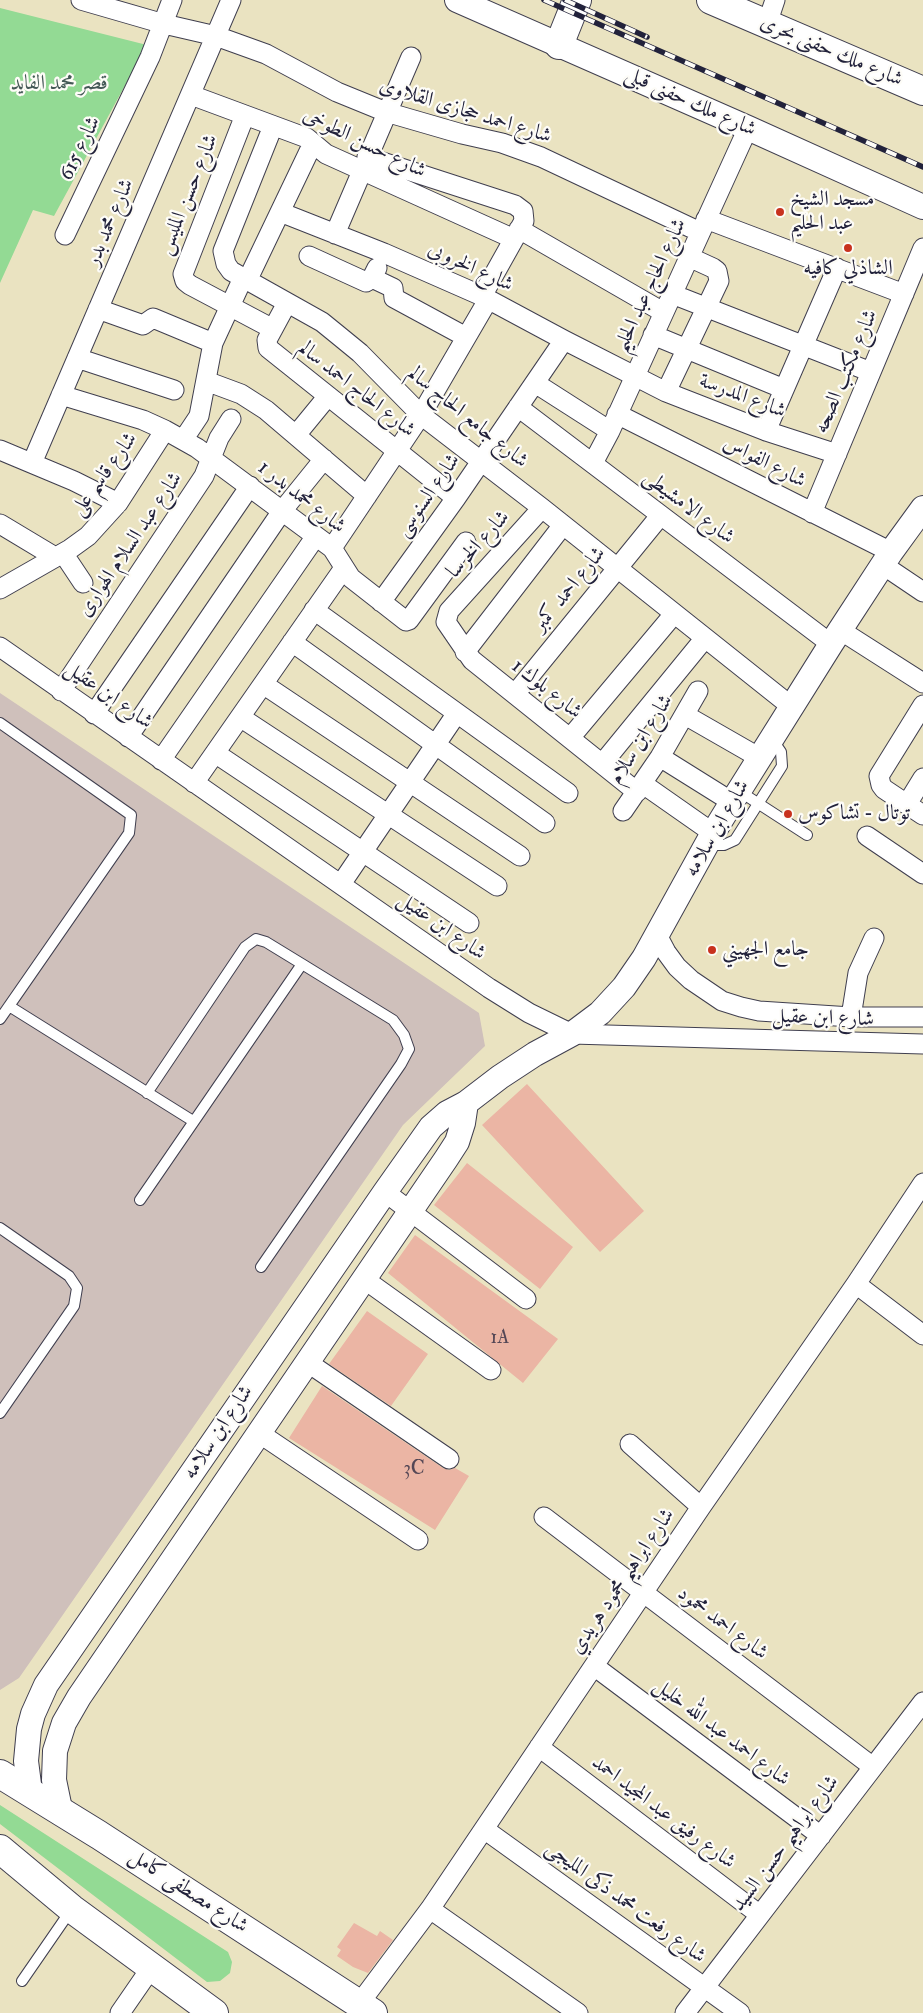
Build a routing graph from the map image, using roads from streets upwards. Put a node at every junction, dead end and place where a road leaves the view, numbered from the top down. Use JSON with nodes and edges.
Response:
{"nodes":[{"id":1,"x":81,"y":0,"type":"edge"},
{"id":2,"x":172,"y":0,"type":"edge"},
{"id":3,"x":232,"y":0,"type":"edge"},
{"id":4,"x":457,"y":0,"type":"edge"},
{"id":5,"x":577,"y":0,"type":"edge"},
{"id":6,"x":711,"y":0,"type":"edge"},
{"id":7,"x":771,"y":12,"type":"edge"},
{"id":8,"x":164,"y":24,"type":"junction"},
{"id":9,"x":216,"y":36,"type":"junction"},
{"id":10,"x":558,"y":45,"type":"junction"},
{"id":11,"x":411,"y":57,"type":"dead end"},
{"id":12,"x":923,"y":91,"type":"edge"},
{"id":13,"x":191,"y":95,"type":"junction"},
{"id":14,"x":386,"y":112,"type":"junction"},
{"id":15,"x":245,"y":115,"type":"junction"},
{"id":16,"x":273,"y":126,"type":"junction"},
{"id":17,"x":748,"y":128,"type":"junction"},
{"id":18,"x":314,"y":144,"type":"junction"},
{"id":19,"x":364,"y":164,"type":"junction"},
{"id":20,"x":923,"y":207,"type":"edge"},
{"id":21,"x":280,"y":212,"type":"junction"},
{"id":22,"x":703,"y":226,"type":"junction"},
{"id":23,"x":335,"y":234,"type":"junction"},
{"id":24,"x":517,"y":234,"type":"junction"},
{"id":25,"x":65,"y":235,"type":"dead end"},
{"id":26,"x":923,"y":248,"type":"edge"},
{"id":27,"x":384,"y":253,"type":"junction"},
{"id":28,"x":309,"y":256,"type":"dead end"},
{"id":29,"x":689,"y":257,"type":"junction"},
{"id":30,"x":837,"y":268,"type":"junction"},
{"id":31,"x":372,"y":278,"type":"junction"},
{"id":32,"x":245,"y":280,"type":"junction"},
{"id":33,"x":672,"y":294,"type":"junction"},
{"id":34,"x":904,"y":294,"type":"junction"},
{"id":35,"x":485,"y":298,"type":"junction"},
{"id":36,"x":287,"y":303,"type":"junction"},
{"id":37,"x":231,"y":306,"type":"junction"},
{"id":38,"x":706,"y":308,"type":"junction"},
{"id":39,"x":98,"y":309,"type":"junction"},
{"id":40,"x":663,"y":312,"type":"junction"},
{"id":41,"x":273,"y":329,"type":"junction"},
{"id":42,"x":653,"y":335,"type":"junction"},
{"id":43,"x":466,"y":337,"type":"junction"},
{"id":44,"x":564,"y":340,"type":"junction"},
{"id":45,"x":214,"y":343,"type":"junction"},
{"id":46,"x":803,"y":346,"type":"junction"},
{"id":47,"x":687,"y":349,"type":"junction"},
{"id":48,"x":77,"y":358,"type":"junction"},
{"id":49,"x":871,"y":372,"type":"junction"},
{"id":50,"x":634,"y":376,"type":"junction"},
{"id":51,"x":206,"y":381,"type":"junction"},
{"id":52,"x":535,"y":383,"type":"junction"},
{"id":53,"x":784,"y":389,"type":"junction"},
{"id":54,"x":174,"y":390,"type":"dead end"},
{"id":55,"x":666,"y":392,"type":"junction"},
{"id":56,"x":61,"y":395,"type":"junction"},
{"id":57,"x":328,"y":396,"type":"junction"},
{"id":58,"x":518,"y":407,"type":"junction"},
{"id":59,"x":421,"y":415,"type":"junction"},
{"id":60,"x":231,"y":420,"type":"dead end"},
{"id":61,"x":613,"y":422,"type":"junction"},
{"id":62,"x":165,"y":430,"type":"junction"},
{"id":63,"x":766,"y":431,"type":"junction"},
{"id":64,"x":296,"y":435,"type":"junction"},
{"id":65,"x":183,"y":440,"type":"junction"},
{"id":66,"x":0,"y":450,"type":"edge"},
{"id":67,"x":397,"y":451,"type":"junction"},
{"id":68,"x":837,"y":454,"type":"junction"},
{"id":69,"x":212,"y":458,"type":"junction"},
{"id":70,"x":324,"y":459,"type":"junction"},
{"id":71,"x":481,"y":460,"type":"junction"},
{"id":72,"x":593,"y":462,"type":"junction"},
{"id":73,"x":32,"y":463,"type":"junction"},
{"id":74,"x":250,"y":486,"type":"junction"},
{"id":75,"x":367,"y":496,"type":"junction"},
{"id":76,"x":456,"y":498,"type":"junction"},
{"id":77,"x":118,"y":503,"type":"junction"},
{"id":78,"x":542,"y":508,"type":"junction"},
{"id":79,"x":923,"y":508,"type":"edge"},
{"id":80,"x":282,"y":511,"type":"junction"},
{"id":81,"x":812,"y":513,"type":"junction"},
{"id":82,"x":660,"y":516,"type":"junction"},
{"id":83,"x":0,"y":524,"type":"edge"},
{"id":84,"x":563,"y":524,"type":"junction"},
{"id":85,"x":316,"y":536,"type":"junction"},
{"id":86,"x":466,"y":542,"type":"dead end"},
{"id":87,"x":332,"y":548,"type":"junction"},
{"id":88,"x":59,"y":555,"type":"junction"},
{"id":89,"x":887,"y":558,"type":"junction"},
{"id":90,"x":344,"y":568,"type":"junction"},
{"id":91,"x":617,"y":568,"type":"junction"},
{"id":92,"x":83,"y":583,"type":"dead end"},
{"id":93,"x":0,"y":589,"type":"edge"},
{"id":94,"x":923,"y":592,"type":"edge"},
{"id":95,"x":381,"y":602,"type":"junction"},
{"id":96,"x":314,"y":610,"type":"junction"},
{"id":97,"x":449,"y":611,"type":"joint"},
{"id":98,"x":674,"y":614,"type":"junction"},
{"id":99,"x":836,"y":637,"type":"junction"},
{"id":100,"x":704,"y":638,"type":"junction"},
{"id":101,"x":292,"y":642,"type":"junction"},
{"id":102,"x":0,"y":647,"type":"edge"},
{"id":103,"x":464,"y":652,"type":"junction"},
{"id":104,"x":923,"y":683,"type":"edge"},
{"id":105,"x":264,"y":684,"type":"junction"},
{"id":106,"x":61,"y":691,"type":"junction"},
{"id":107,"x":698,"y":691,"type":"dead end"},
{"id":108,"x":515,"y":694,"type":"junction"},
{"id":109,"x":923,"y":705,"type":"edge"},
{"id":110,"x":792,"y":707,"type":"junction"},
{"id":111,"x":457,"y":713,"type":"junction"},
{"id":112,"x":94,"y":714,"type":"junction"},
{"id":113,"x":685,"y":715,"type":"junction"},
{"id":114,"x":240,"y":717,"type":"junction"},
{"id":115,"x":128,"y":737,"type":"junction"},
{"id":116,"x":570,"y":738,"type":"junction"},
{"id":117,"x":436,"y":745,"type":"junction"},
{"id":118,"x":766,"y":748,"type":"junction"},
{"id":119,"x":216,"y":753,"type":"junction"},
{"id":120,"x":660,"y":757,"type":"junction"},
{"id":121,"x":161,"y":760,"type":"junction"},
{"id":122,"x":602,"y":764,"type":"junction"},
{"id":123,"x":923,"y":778,"type":"edge"},
{"id":124,"x":410,"y":782,"type":"junction"},
{"id":125,"x":194,"y":783,"type":"junction"},
{"id":126,"x":640,"y":788,"type":"junction"},
{"id":127,"x":568,"y":793,"type":"dead end"},
{"id":128,"x":743,"y":799,"type":"junction"},
{"id":129,"x":907,"y":804,"type":"junction"},
{"id":130,"x":623,"y":811,"type":"dead end"},
{"id":131,"x":388,"y":815,"type":"junction"},
{"id":132,"x":923,"y":815,"type":"edge"},
{"id":133,"x":545,"y":823,"type":"dead end"},
{"id":134,"x":867,"y":836,"type":"dead end"},
{"id":135,"x":711,"y":838,"type":"junction"},
{"id":136,"x":363,"y":852,"type":"junction"},
{"id":137,"x":520,"y":856,"type":"dead end"},
{"id":138,"x":923,"y":874,"type":"edge"},
{"id":139,"x":341,"y":884,"type":"junction"},
{"id":140,"x":497,"y":886,"type":"dead end"},
{"id":141,"x":469,"y":923,"type":"dead end"},
{"id":142,"x":657,"y":935,"type":"junction"},
{"id":143,"x":874,"y":938,"type":"dead end"},
{"id":144,"x":851,"y":1017,"type":"junction"},
{"id":145,"x":923,"y":1017,"type":"edge"},
{"id":146,"x":572,"y":1034,"type":"junction"},
{"id":147,"x":923,"y":1044,"type":"edge"},
{"id":148,"x":466,"y":1103,"type":"junction"},
{"id":149,"x":923,"y":1184,"type":"edge"},
{"id":150,"x":385,"y":1192,"type":"junction"},
{"id":151,"x":410,"y":1211,"type":"junction"},
{"id":152,"x":364,"y":1279,"type":"junction"},
{"id":153,"x":856,"y":1284,"type":"junction"},
{"id":154,"x":526,"y":1299,"type":"dead end"},
{"id":155,"x":923,"y":1335,"type":"edge"},
{"id":156,"x":307,"y":1362,"type":"junction"},
{"id":157,"x":491,"y":1370,"type":"dead end"},
{"id":158,"x":259,"y":1433,"type":"junction"},
{"id":159,"x":630,"y":1444,"type":"dead end"},
{"id":160,"x":449,"y":1459,"type":"dead end"},
{"id":161,"x":701,"y":1507,"type":"junction"},
{"id":162,"x":544,"y":1517,"type":"dead end"},
{"id":163,"x":418,"y":1540,"type":"dead end"},
{"id":164,"x":643,"y":1592,"type":"junction"},
{"id":165,"x":594,"y":1666,"type":"junction"},
{"id":166,"x":923,"y":1702,"type":"edge"},
{"id":167,"x":539,"y":1747,"type":"junction"},
{"id":168,"x":873,"y":1767,"type":"junction"},
{"id":169,"x":0,"y":1774,"type":"edge"},
{"id":170,"x":30,"y":1792,"type":"junction"},
{"id":171,"x":60,"y":1809,"type":"junction"},
{"id":172,"x":484,"y":1829,"type":"junction"},
{"id":173,"x":821,"y":1836,"type":"junction"},
{"id":174,"x":0,"y":1849,"type":"edge"},
{"id":175,"x":430,"y":1909,"type":"junction"},
{"id":176,"x":760,"y":1915,"type":"junction"},
{"id":177,"x":150,"y":1968,"type":"junction"},
{"id":178,"x":704,"y":1988,"type":"junction"},
{"id":179,"x":366,"y":2009,"type":"edge"},
{"id":180,"x":120,"y":2013,"type":"edge"},
{"id":181,"x":214,"y":2013,"type":"edge"},
{"id":182,"x":578,"y":2013,"type":"edge"},
{"id":183,"x":685,"y":2013,"type":"edge"},
{"id":184,"x":740,"y":2013,"type":"edge"}],
"edges":[{"from":1,"to":8,"type":"street","name":"شارع احمد حجازى القلاوى"},
{"from":2,"to":8,"type":"street","name":"شارع 615"},
{"from":3,"to":9,"type":"street","name":"شارع محمد بدر"},
{"from":4,"to":10,"type":"street","name":"شارع ملك حفنى قبلى"},
{"from":5,"to":10,"type":"main road"},
{"from":6,"to":7,"type":"main road","name":"شارع ملك حفنى بحرى"},
{"from":7,"to":12,"type":"main road","name":"شارع ملك حفنى بحرى"},
{"from":8,"to":9,"type":"street","name":"شارع احمد حجازى القلاوى"},
{"from":8,"to":25,"type":"street","name":"شارع 615"},
{"from":9,"to":13,"type":"street","name":"شارع محمد بدر"},
{"from":9,"to":14,"type":"street","name":"شارع احمد حجازى القلاوى"},
{"from":10,"to":17,"type":"street","name":"شارع ملك حفنى قبلى"},
{"from":11,"to":14,"type":"street"},
{"from":13,"to":15,"type":"street","name":"شارع حسن الطوخى"},
{"from":13,"to":39,"type":"street","name":"شارع محمد بدر"},
{"from":14,"to":19,"type":"street"},
{"from":14,"to":22,"type":"street","name":"شارع احمد حجازى القلاوى"},
{"from":15,"to":16,"type":"street","name":"شارع حسن الطوخى"},
{"from":15,"to":37,"type":"street","name":"شارع حسن المليس"},
{"from":16,"to":18,"type":"street","name":"شارع حسن الطوخى"},
{"from":16,"to":32,"type":"street","name":"شارع جامع الحاج سالم"},
{"from":17,"to":20,"type":"street","name":"شارع ملك حفنى قبلى"},
{"from":17,"to":22,"type":"street","name":"شارع الحاج عبد الحليم"},
{"from":18,"to":19,"type":"street","name":"شارع حسن الطوخى"},
{"from":18,"to":21,"type":"street"},
{"from":19,"to":23,"type":"street"},
{"from":19,"to":24,"type":"street","name":"شارع حسن الطوخى"},
{"from":19,"to":24,"type":"street"},
{"from":21,"to":23,"type":"street","name":"شارع الخروبى"},
{"from":21,"to":32,"type":"street"},
{"from":22,"to":29,"type":"street","name":"شارع الحاج عبد الحليم"},
{"from":22,"to":30,"type":"street","name":"شارع احمد حجازى القلاوى"},
{"from":23,"to":27,"type":"street","name":"شارع الخروبى"},
{"from":24,"to":35,"type":"street"},
{"from":24,"to":40,"type":"street","name":"شارع حسن الطوخى"},
{"from":26,"to":34,"type":"street","name":"شارع مكتب الصحه"},
{"from":27,"to":31,"type":"street"},
{"from":27,"to":35,"type":"street","name":"شارع الخروبى"},
{"from":28,"to":31,"type":"street"},
{"from":29,"to":33,"type":"street","name":"شارع الحاج عبد الحليم"},
{"from":29,"to":38,"type":"street"},
{"from":30,"to":34,"type":"street","name":"شارع احمد حجازى القلاوى"},
{"from":30,"to":46,"type":"street"},
{"from":31,"to":43,"type":"street"},
{"from":32,"to":36,"type":"street","name":"شارع جامع الحاج سالم"},
{"from":32,"to":37,"type":"street"},
{"from":33,"to":38,"type":"street"},
{"from":33,"to":40,"type":"street","name":"شارع الحاج عبد الحليم"},
{"from":34,"to":49,"type":"street","name":"شارع مكتب الصحه"},
{"from":35,"to":43,"type":"street"},
{"from":35,"to":44,"type":"street","name":"شارع الخروبى"},
{"from":36,"to":41,"type":"street","name":"شارع الحاج احمد سالم"},
{"from":36,"to":59,"type":"street","name":"شارع جامع الحاج سالم"},
{"from":37,"to":41,"type":"street","name":"شارع حسن المليس"},
{"from":37,"to":45,"type":"street"},
{"from":38,"to":46,"type":"street"},
{"from":38,"to":47,"type":"street"},
{"from":39,"to":45,"type":"street"},
{"from":39,"to":48,"type":"street","name":"شارع محمد بدر"},
{"from":40,"to":42,"type":"street","name":"شارع الحاج عبد الحليم"},
{"from":41,"to":57,"type":"street","name":"شارع الحاج احمد سالم"},
{"from":42,"to":47,"type":"street"},
{"from":42,"to":50,"type":"street","name":"شارع الحاج عبد الحليم"},
{"from":43,"to":59,"type":"street"},
{"from":44,"to":50,"type":"street","name":"شارع الخروبى"},
{"from":44,"to":52,"type":"street","name":"شارع السنوسى"},
{"from":45,"to":51,"type":"street"},
{"from":46,"to":49,"type":"street"},
{"from":46,"to":53,"type":"street"},
{"from":47,"to":53,"type":"street"},
{"from":47,"to":55,"type":"street"},
{"from":48,"to":54,"type":"street"},
{"from":48,"to":56,"type":"street","name":"شارع محمد بدر"},
{"from":49,"to":68,"type":"street","name":"شارع مكتب الصحه"},
{"from":50,"to":55,"type":"street","name":"شارع المدرسة"},
{"from":50,"to":61,"type":"street","name":"شارع الحاج عبد الحليم"},
{"from":51,"to":64,"type":"street"},
{"from":51,"to":65,"type":"street"},
{"from":52,"to":58,"type":"street","name":"شارع السنوسى"},
{"from":52,"to":61,"type":"street","name":"شارع الفواس"},
{"from":53,"to":63,"type":"street"},
{"from":55,"to":63,"type":"street","name":"شارع المدرسة"},
{"from":56,"to":62,"type":"street","name":"شارع محمد بدر 1"},
{"from":56,"to":73,"type":"street","name":"شارع محمد بدر"},
{"from":57,"to":64,"type":"street"},
{"from":57,"to":67,"type":"street","name":"شارع الحاج احمد سالم"},
{"from":58,"to":71,"type":"street","name":"شارع السنوسى"},
{"from":58,"to":72,"type":"street","name":"شارع الامشيطى"},
{"from":59,"to":67,"type":"street"},
{"from":59,"to":71,"type":"street","name":"شارع جامع الحاج سالم"},
{"from":60,"to":69,"type":"street","name":"شارع عبد السلام الهوارى"},
{"from":61,"to":72,"type":"street","name":"شارع الحاج عبد الحليم"},
{"from":61,"to":81,"type":"street","name":"شارع الفواس"},
{"from":62,"to":65,"type":"street","name":"شارع محمد بدر 1"},
{"from":62,"to":77,"type":"street","name":"شارع قاسم على"},
{"from":63,"to":68,"type":"street","name":"شارع المدرسة"},
{"from":64,"to":70,"type":"street"},
{"from":65,"to":69,"type":"street","name":"شارع محمد بدر 1"},
{"from":66,"to":73,"type":"street"},
{"from":67,"to":75,"type":"street"},
{"from":67,"to":76,"type":"street","name":"شارع الحاج احمد سالم"},
{"from":68,"to":81,"type":"street","name":"شارع مكتب الصحه"},
{"from":69,"to":74,"type":"street","name":"شارع محمد بدر 1"},
{"from":69,"to":106,"type":"street","name":"شارع عبد السلام الهوارى"},
{"from":70,"to":75,"type":"street"},
{"from":70,"to":80,"type":"street"},
{"from":71,"to":76,"type":"street","name":"شارع السنوسى"},
{"from":71,"to":78,"type":"street","name":"شارع جامع الحاج سالم"},
{"from":72,"to":82,"type":"street","name":"شارع الامشيطى"},
{"from":73,"to":77,"type":"street"},
{"from":74,"to":80,"type":"street","name":"شارع محمد بدر 1"},
{"from":74,"to":112,"type":"street"},
{"from":75,"to":87,"type":"street"},
{"from":76,"to":95,"type":"street","name":"شارع السنوسى"},
{"from":77,"to":88,"type":"street","name":"شارع قاسم على"},
{"from":78,"to":84,"type":"street","name":"شارع جامع الحاج سالم"},
{"from":78,"to":97,"type":"street","name":"شارع الخرسا"},
{"from":79,"to":89,"type":"street","name":"شارع ابن سلامه"},
{"from":80,"to":85,"type":"street","name":"شارع محمد بدر 1"},
{"from":80,"to":115,"type":"street"},
{"from":81,"to":89,"type":"street","name":"شارع الفواس"},
{"from":82,"to":91,"type":"street","name":"شارع احمد كمبر"},
{"from":82,"to":99,"type":"street","name":"شارع الامشيطى"},
{"from":83,"to":88,"type":"street"},
{"from":84,"to":91,"type":"street","name":"شارع جامع الحاج سالم"},
{"from":84,"to":103,"type":"street"},
{"from":85,"to":87,"type":"street","name":"شارع محمد بدر 1"},
{"from":85,"to":121,"type":"street"},
{"from":86,"to":95,"type":"street","name":"شارع محمد بدر 1"},
{"from":87,"to":90,"type":"street","name":"شارع محمد بدر 1"},
{"from":88,"to":92,"type":"street"},
{"from":88,"to":93,"type":"street","name":"شارع قاسم على"},
{"from":89,"to":94,"type":"street","name":"شارع الفواس"},
{"from":89,"to":99,"type":"street","name":"شارع ابن سلامه"},
{"from":90,"to":95,"type":"street","name":"شارع محمد بدر 1"},
{"from":90,"to":96,"type":"street"},
{"from":91,"to":98,"type":"street","name":"شارع جامع الحاج سالم"},
{"from":91,"to":108,"type":"street","name":"شارع احمد كمبر"},
{"from":96,"to":101,"type":"street"},
{"from":96,"to":111,"type":"street"},
{"from":97,"to":103,"type":"street","name":"شارع بلوك 1"},
{"from":98,"to":100,"type":"street","name":"شارع جامع الحاج سالم"},
{"from":98,"to":116,"type":"street"},
{"from":99,"to":104,"type":"street","name":"شارع الامشيطى"},
{"from":99,"to":110,"type":"street","name":"شارع ابن سلامه"},
{"from":100,"to":110,"type":"street","name":"شارع جامع الحاج سالم"},
{"from":100,"to":122,"type":"street"},
{"from":101,"to":105,"type":"street"},
{"from":101,"to":117,"type":"street"},
{"from":102,"to":106,"type":"street","name":"شارع ابن عقيل"},
{"from":103,"to":108,"type":"street","name":"شارع بلوك 1"},
{"from":105,"to":114,"type":"street"},
{"from":105,"to":124,"type":"street"},
{"from":106,"to":112,"type":"street","name":"شارع ابن عقيل"},
{"from":107,"to":113,"type":"street","name":"شارع ابن سلام"},
{"from":108,"to":116,"type":"street","name":"شارع بلوك 1"},
{"from":109,"to":129,"type":"street"},
{"from":110,"to":118,"type":"street","name":"شارع ابن سلامه"},
{"from":111,"to":117,"type":"street"},
{"from":111,"to":127,"type":"street"},
{"from":112,"to":115,"type":"street","name":"شارع ابن عقيل"},
{"from":113,"to":118,"type":"street"},
{"from":113,"to":120,"type":"street","name":"شارع ابن سلام"},
{"from":114,"to":119,"type":"street"},
{"from":114,"to":131,"type":"street"},
{"from":115,"to":121,"type":"street","name":"شارع ابن عقيل"},
{"from":116,"to":122,"type":"street","name":"شارع بلوك 1"},
{"from":117,"to":124,"type":"street"},
{"from":117,"to":133,"type":"street"},
{"from":118,"to":128,"type":"street","name":"شارع ابن سلامه"},
{"from":119,"to":125,"type":"street"},
{"from":119,"to":136,"type":"street"},
{"from":120,"to":126,"type":"street","name":"شارع ابن سلام"},
{"from":120,"to":128,"type":"street"},
{"from":121,"to":125,"type":"street","name":"شارع ابن عقيل"},
{"from":122,"to":126,"type":"street","name":"شارع بلوك 1"},
{"from":123,"to":129,"type":"street"},
{"from":124,"to":131,"type":"street"},
{"from":124,"to":137,"type":"street"},
{"from":125,"to":139,"type":"street","name":"شارع ابن عقيل"},
{"from":126,"to":130,"type":"street","name":"شارع ابن سلام"},
{"from":126,"to":135,"type":"street","name":"شارع بلوك 1"},
{"from":128,"to":135,"type":"street","name":"شارع ابن سلامه"},
{"from":129,"to":132,"type":"street"},
{"from":131,"to":136,"type":"street"},
{"from":131,"to":140,"type":"street"},
{"from":134,"to":138,"type":"street"},
{"from":135,"to":142,"type":"street","name":"شارع ابن سلامه"},
{"from":136,"to":139,"type":"street"},
{"from":136,"to":141,"type":"street"},
{"from":139,"to":146,"type":"street","name":"شارع ابن عقيل"},
{"from":142,"to":144,"type":"street","name":"شارع ابن عقيل"},
{"from":142,"to":146,"type":"street","name":"شارع ابن سلامه"},
{"from":143,"to":144,"type":"street"},
{"from":144,"to":145,"type":"street","name":"شارع ابن عقيل"},
{"from":146,"to":147,"type":"street","name":"شارع ابن عقيل"},
{"from":146,"to":148,"type":"street","name":"شارع ابن سلامه"},
{"from":148,"to":150,"type":"street","name":"شارع ابن سلامه"},
{"from":148,"to":151,"type":"street","name":"شارع ابن سلامه"},
{"from":149,"to":153,"type":"street","name":"شارع ابراهيم محمود هريدي"},
{"from":150,"to":151,"type":"street"},
{"from":150,"to":170,"type":"street","name":"شارع ابن سلامه"},
{"from":151,"to":152,"type":"street","name":"شارع ابن سلامه"},
{"from":151,"to":154,"type":"street"},
{"from":152,"to":156,"type":"street","name":"شارع ابن سلامه"},
{"from":152,"to":157,"type":"street"},
{"from":153,"to":155,"type":"street"},
{"from":153,"to":161,"type":"street","name":"شارع ابراهيم محمود هريدي"},
{"from":156,"to":158,"type":"street","name":"شارع ابن سلامه"},
{"from":156,"to":160,"type":"street"},
{"from":158,"to":163,"type":"street"},
{"from":158,"to":171,"type":"street","name":"شارع ابن سلامه"},
{"from":159,"to":161,"type":"street"},
{"from":161,"to":164,"type":"street","name":"شارع ابراهيم محمود هريدي"},
{"from":162,"to":164,"type":"street","name":"شارع احمد محمود"},
{"from":164,"to":165,"type":"street","name":"شارع ابراهيم محمود هريدي"},
{"from":164,"to":168,"type":"street","name":"شارع احمد محمود"},
{"from":165,"to":167,"type":"street","name":"شارع ابراهيم محمود هريدي"},
{"from":165,"to":173,"type":"street","name":"شارع احمد عبد الله خليل"},
{"from":166,"to":168,"type":"street","name":"شارع ابراهيم حسن السيد"},
{"from":167,"to":172,"type":"street","name":"شارع ابراهيم محمود هريدي"},
{"from":167,"to":176,"type":"street","name":"شارع رفيق عبد المجيد احمد"},
{"from":168,"to":173,"type":"street","name":"شارع ابراهيم حسن السيد"},
{"from":169,"to":170,"type":"main road","name":"شارع مصطفى كامل"},
{"from":170,"to":171,"type":"main road","name":"شارع مصطفى كامل"},
{"from":171,"to":179,"type":"main road","name":"شارع مصطفى كامل"},
{"from":172,"to":175,"type":"street","name":"شارع ابراهيم محمود هريدي"},
{"from":172,"to":178,"type":"street","name":"شارع رفعت محمد ذكى المليجى"},
{"from":173,"to":176,"type":"street","name":"شارع ابراهيم حسن السيد"},
{"from":174,"to":177,"type":"main road"},
{"from":175,"to":179,"type":"street","name":"شارع ابراهيم محمود هريدي"},
{"from":175,"to":182,"type":"street"},
{"from":176,"to":178,"type":"street","name":"شارع ابراهيم حسن السيد"},
{"from":177,"to":180,"type":"street"},
{"from":177,"to":181,"type":"main road"},
{"from":178,"to":183,"type":"street","name":"شارع ابراهيم حسن السيد"},
{"from":178,"to":184,"type":"street","name":"شارع رفعت محمد ذكى المليجى"}]}
